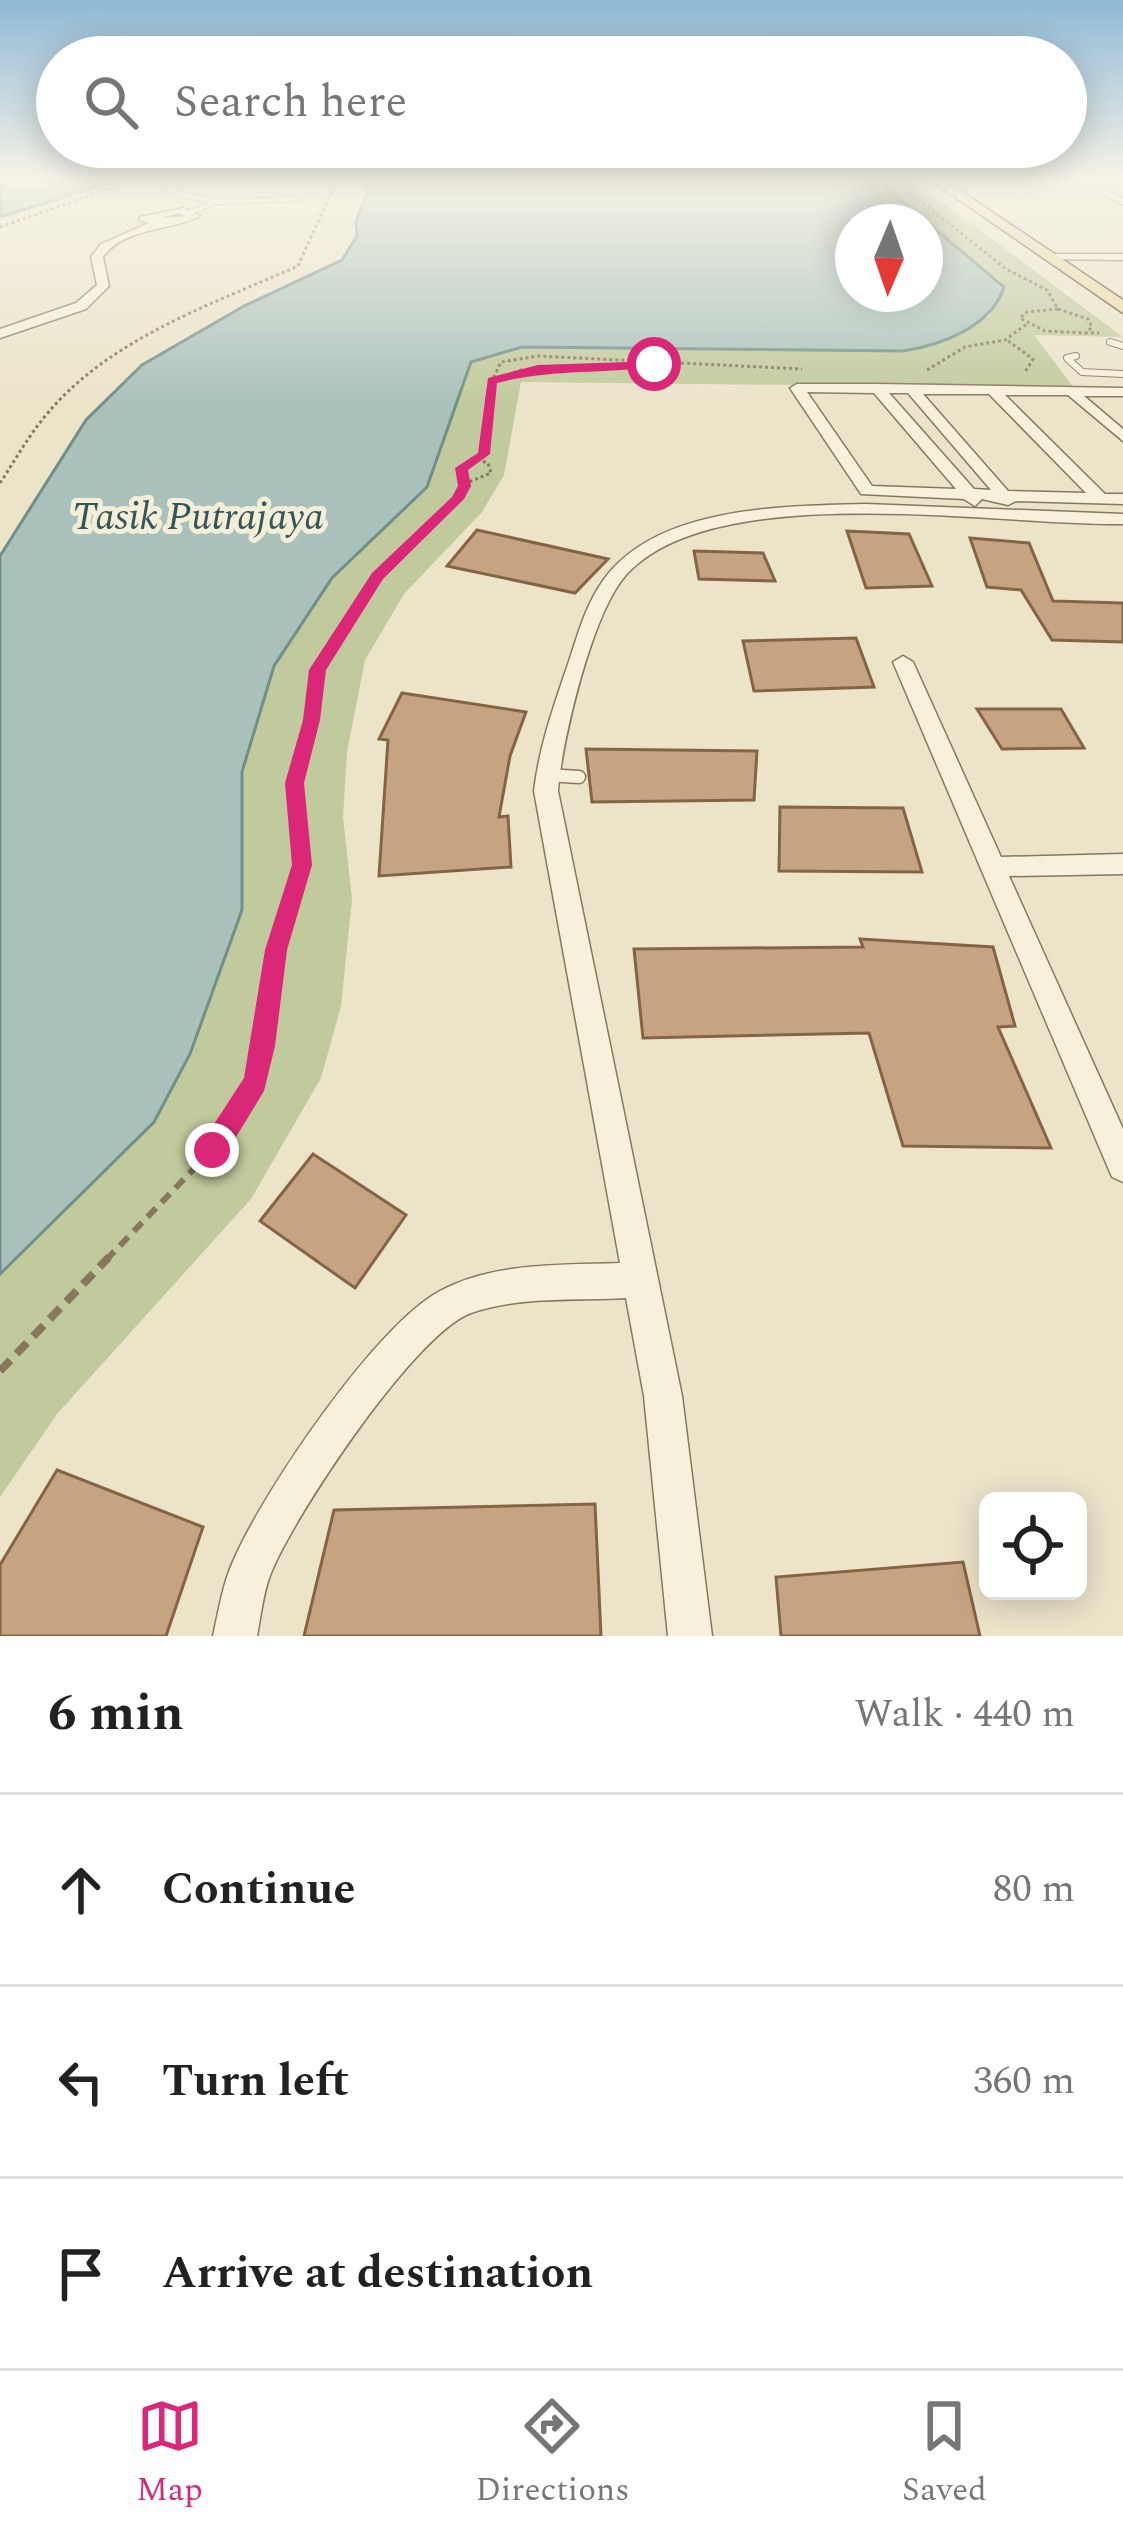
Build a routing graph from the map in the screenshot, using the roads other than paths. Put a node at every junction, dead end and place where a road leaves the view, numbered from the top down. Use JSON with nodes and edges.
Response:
{"nodes":[{"id":1,"x":100,"y":253,"type":"edge"},
{"id":2,"x":1053,"y":253,"type":"edge"},
{"id":3,"x":1055,"y":253,"type":"edge"},
{"id":4,"x":1123,"y":257,"type":"edge"},
{"id":5,"x":1064,"y":260,"type":"junction"},
{"id":6,"x":1123,"y":292,"type":"edge"},
{"id":7,"x":1123,"y":308,"type":"edge"},
{"id":8,"x":0,"y":334,"type":"edge"},
{"id":9,"x":1110,"y":342,"type":"dead end"},
{"id":10,"x":1123,"y":346,"type":"edge"},
{"id":11,"x":1076,"y":356,"type":"dead end"},
{"id":12,"x":1123,"y":374,"type":"edge"},
{"id":13,"x":877,"y":388,"type":"junction"},
{"id":14,"x":911,"y":388,"type":"junction"},
{"id":15,"x":992,"y":390,"type":"junction"},
{"id":16,"x":1072,"y":392,"type":"junction"},
{"id":17,"x":1115,"y":392,"type":"edge"},
{"id":18,"x":1123,"y":404,"type":"edge"},
{"id":19,"x":1123,"y":437,"type":"edge"},
{"id":20,"x":970,"y":495,"type":"junction"},
{"id":21,"x":1123,"y":499,"type":"edge"},
{"id":22,"x":997,"y":506,"type":"junction"},
{"id":23,"x":1112,"y":516,"type":"edge"},
{"id":24,"x":903,"y":662,"type":"dead end"},
{"id":25,"x":547,"y":775,"type":"junction"},
{"id":26,"x":579,"y":777,"type":"dead end"},
{"id":27,"x":1123,"y":864,"type":"edge"},
{"id":28,"x":995,"y":866,"type":"junction"},
{"id":29,"x":1123,"y":1166,"type":"edge"},
{"id":30,"x":640,"y":1279,"type":"junction"},
{"id":31,"x":235,"y":1636,"type":"edge"},
{"id":32,"x":690,"y":1636,"type":"edge"}],
"edges":[{"from":1,"to":8,"type":"street"},
{"from":2,"to":5,"type":"main road"},
{"from":3,"to":5,"type":"main road"},
{"from":4,"to":5,"type":"street"},
{"from":5,"to":6,"type":"main road"},
{"from":5,"to":7,"type":"main road"},
{"from":9,"to":10,"type":"lane"},
{"from":11,"to":12,"type":"lane"},
{"from":13,"to":14,"type":"street"},
{"from":13,"to":20,"type":"street"},
{"from":13,"to":20,"type":"street"},
{"from":14,"to":15,"type":"street"},
{"from":14,"to":22,"type":"street"},
{"from":15,"to":16,"type":"street"},
{"from":15,"to":23,"type":"street"},
{"from":16,"to":17,"type":"street"},
{"from":16,"to":19,"type":"street"},
{"from":17,"to":18,"type":"street"},
{"from":20,"to":22,"type":"street"},
{"from":20,"to":22,"type":"street"},
{"from":21,"to":23,"type":"street"},
{"from":22,"to":23,"type":"street"},
{"from":22,"to":23,"type":"street"},
{"from":22,"to":25,"type":"street"},
{"from":24,"to":28,"type":"street"},
{"from":25,"to":26,"type":"lane"},
{"from":25,"to":30,"type":"street"},
{"from":27,"to":28,"type":"street"},
{"from":28,"to":29,"type":"street"},
{"from":30,"to":31,"type":"street"},
{"from":30,"to":32,"type":"street"}]}
